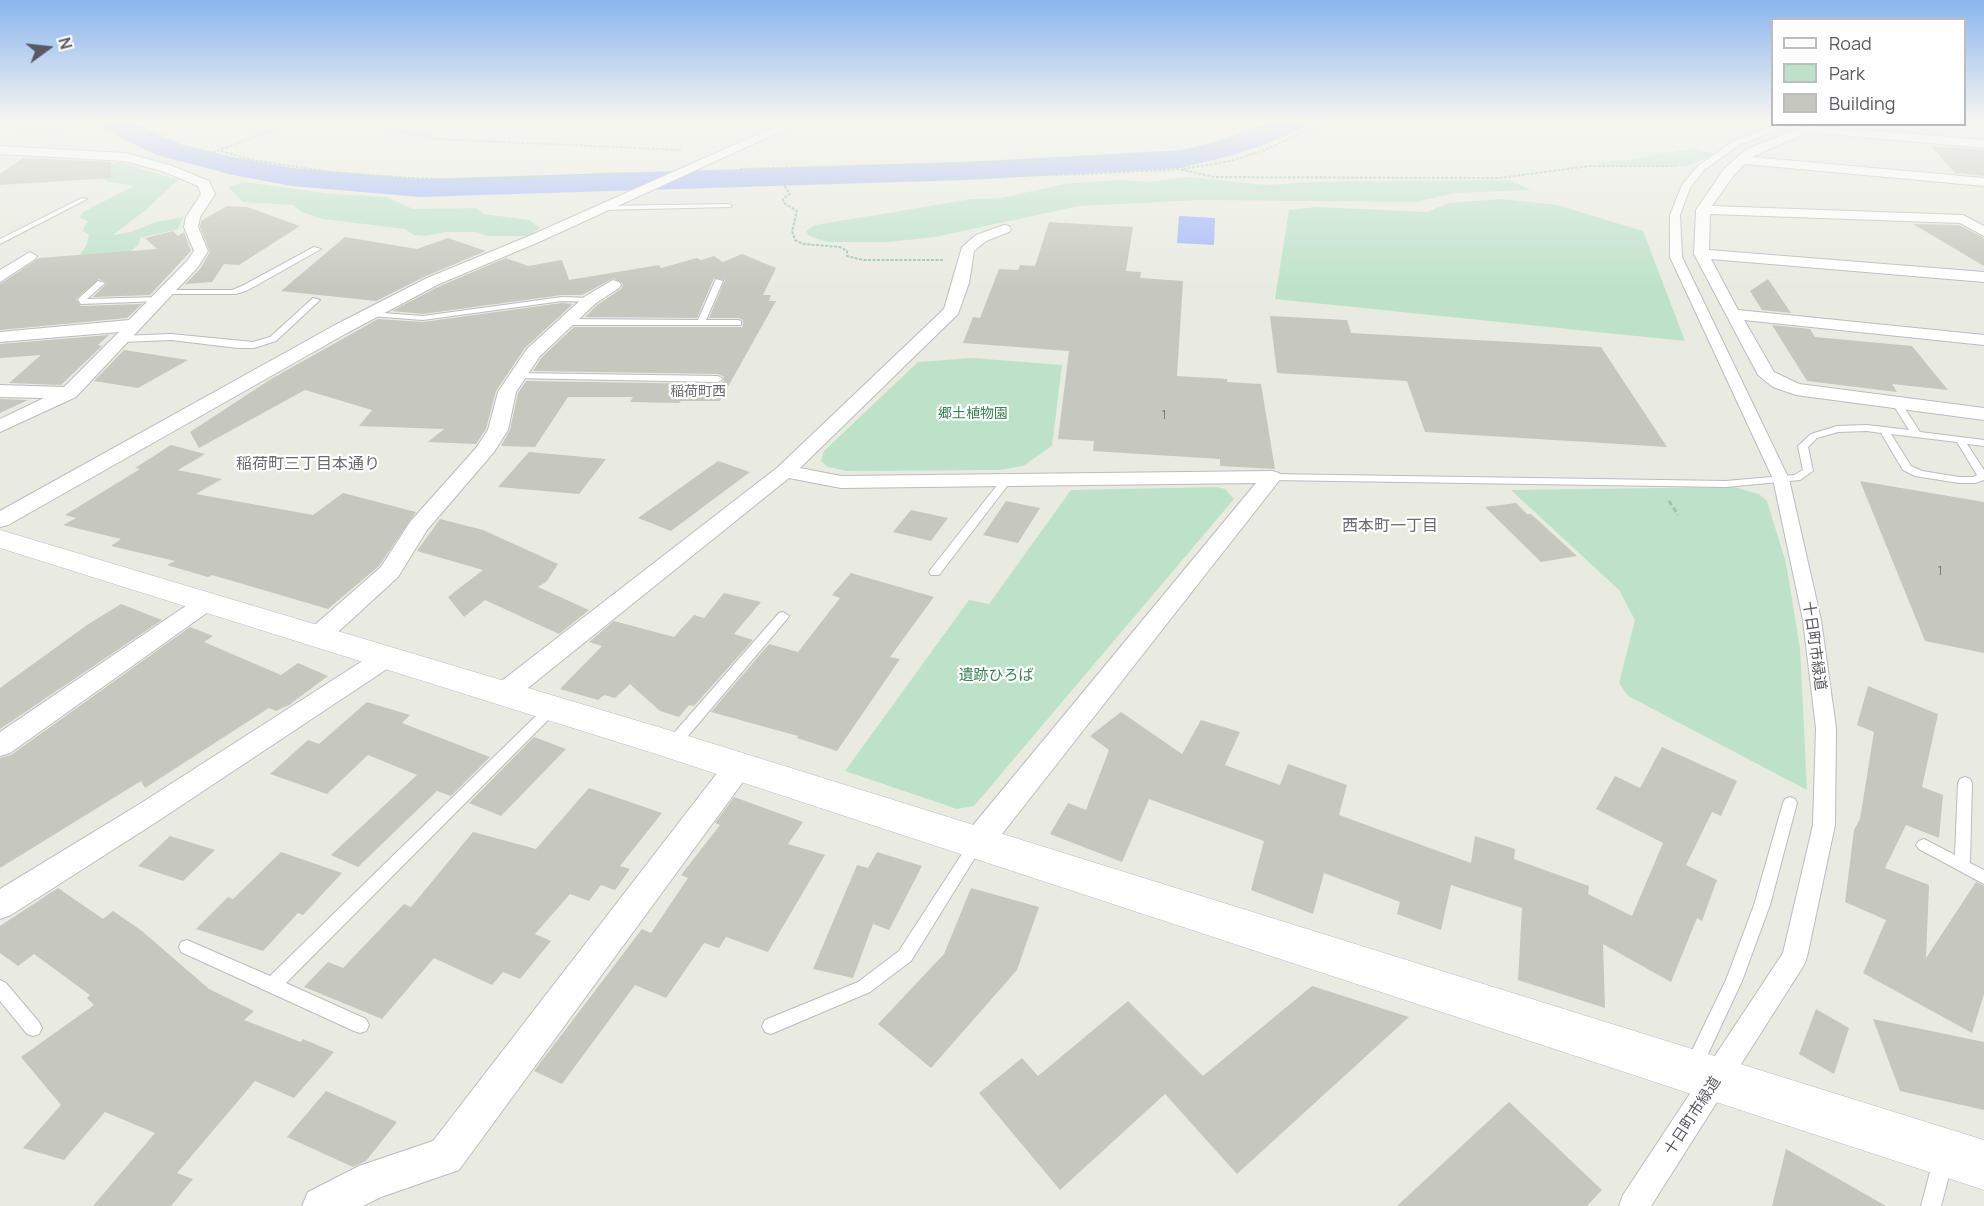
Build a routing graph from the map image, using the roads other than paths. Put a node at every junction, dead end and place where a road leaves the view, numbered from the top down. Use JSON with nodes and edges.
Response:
{"nodes":[{"id":1,"x":188,"y":177,"type":"edge"},
{"id":2,"x":669,"y":177,"type":"edge"},
{"id":3,"x":1693,"y":177,"type":"edge"},
{"id":4,"x":1726,"y":177,"type":"edge"},
{"id":5,"x":1932,"y":177,"type":"edge"},
{"id":6,"x":1984,"y":182,"type":"edge"},
{"id":7,"x":84,"y":199,"type":"dead end"},
{"id":8,"x":729,"y":206,"type":"dead end"},
{"id":9,"x":600,"y":208,"type":"junction"},
{"id":10,"x":1703,"y":210,"type":"junction"},
{"id":11,"x":1004,"y":229,"type":"dead end"},
{"id":12,"x":1984,"y":232,"type":"edge"},
{"id":13,"x":0,"y":242,"type":"edge"},
{"id":14,"x":317,"y":249,"type":"dead end"},
{"id":15,"x":1701,"y":254,"type":"junction"},
{"id":16,"x":30,"y":256,"type":"dead end"},
{"id":17,"x":0,"y":277,"type":"edge"},
{"id":18,"x":1984,"y":277,"type":"edge"},
{"id":19,"x":719,"y":281,"type":"dead end"},
{"id":20,"x":101,"y":283,"type":"dead end"},
{"id":21,"x":613,"y":285,"type":"dead end"},
{"id":22,"x":164,"y":296,"type":"junction"},
{"id":23,"x":316,"y":300,"type":"dead end"},
{"id":24,"x":590,"y":300,"type":"junction"},
{"id":25,"x":370,"y":314,"type":"junction"},
{"id":26,"x":1732,"y":314,"type":"junction"},
{"id":27,"x":564,"y":322,"type":"junction"},
{"id":28,"x":701,"y":322,"type":"junction"},
{"id":29,"x":738,"y":323,"type":"dead end"},
{"id":30,"x":135,"y":325,"type":"junction"},
{"id":31,"x":0,"y":337,"type":"edge"},
{"id":32,"x":122,"y":339,"type":"junction"},
{"id":33,"x":1984,"y":340,"type":"edge"},
{"id":34,"x":516,"y":376,"type":"junction"},
{"id":35,"x":718,"y":379,"type":"dead end"},
{"id":36,"x":0,"y":391,"type":"edge"},
{"id":37,"x":69,"y":393,"type":"junction"},
{"id":38,"x":1897,"y":403,"type":"junction"},
{"id":39,"x":1984,"y":414,"type":"edge"},
{"id":40,"x":0,"y":426,"type":"edge"},
{"id":41,"x":1884,"y":430,"type":"junction"},
{"id":42,"x":1917,"y":435,"type":"junction"},
{"id":43,"x":1960,"y":440,"type":"junction"},
{"id":44,"x":1984,"y":443,"type":"edge"},
{"id":45,"x":785,"y":471,"type":"junction"},
{"id":46,"x":1272,"y":477,"type":"junction"},
{"id":47,"x":1781,"y":479,"type":"junction"},
{"id":48,"x":1005,"y":481,"type":"junction"},
{"id":49,"x":0,"y":520,"type":"edge"},
{"id":50,"x":0,"y":539,"type":"edge"},
{"id":51,"x":935,"y":572,"type":"dead end"},
{"id":52,"x":207,"y":602,"type":"junction"},
{"id":53,"x":783,"y":616,"type":"dead end"},
{"id":54,"x":318,"y":636,"type":"junction"},
{"id":55,"x":387,"y":657,"type":"junction"},
{"id":56,"x":504,"y":693,"type":"junction"},
{"id":57,"x":552,"y":708,"type":"junction"},
{"id":58,"x":0,"y":746,"type":"edge"},
{"id":59,"x":672,"y":746,"type":"junction"},
{"id":60,"x":738,"y":767,"type":"junction"},
{"id":61,"x":1965,"y":783,"type":"dead end"},
{"id":62,"x":1790,"y":803,"type":"dead end"},
{"id":63,"x":976,"y":844,"type":"junction"},
{"id":64,"x":1924,"y":845,"type":"dead end"},
{"id":65,"x":1962,"y":866,"type":"junction"},
{"id":66,"x":1984,"y":878,"type":"edge"},
{"id":67,"x":0,"y":905,"type":"edge"},
{"id":68,"x":187,"y":947,"type":"dead end"},
{"id":69,"x":272,"y":986,"type":"junction"},
{"id":70,"x":0,"y":988,"type":"edge"},
{"id":71,"x":360,"y":1025,"type":"dead end"},
{"id":72,"x":771,"y":1026,"type":"dead end"},
{"id":73,"x":33,"y":1029,"type":"dead end"},
{"id":74,"x":1704,"y":1076,"type":"junction"},
{"id":75,"x":1946,"y":1153,"type":"junction"},
{"id":76,"x":1984,"y":1165,"type":"edge"},
{"id":77,"x":322,"y":1206,"type":"edge"},
{"id":78,"x":1634,"y":1206,"type":"edge"},
{"id":79,"x":1931,"y":1206,"type":"edge"}],
"edges":[{"from":1,"to":22,"type":"street"},
{"from":2,"to":9,"type":"street"},
{"from":3,"to":47,"type":"street","name":"十日町市緑道"},
{"from":4,"to":10,"type":"street"},
{"from":5,"to":6,"type":"street"},
{"from":7,"to":13,"type":"lane"},
{"from":8,"to":9,"type":"lane"},
{"from":9,"to":25,"type":"street"},
{"from":10,"to":12,"type":"street"},
{"from":10,"to":15,"type":"street"},
{"from":11,"to":45,"type":"street"},
{"from":14,"to":22,"type":"lane"},
{"from":15,"to":18,"type":"street"},
{"from":15,"to":26,"type":"street"},
{"from":16,"to":17,"type":"street"},
{"from":19,"to":28,"type":"lane"},
{"from":20,"to":22,"type":"lane"},
{"from":21,"to":24,"type":"street"},
{"from":22,"to":30,"type":"street"},
{"from":23,"to":32,"type":"lane"},
{"from":24,"to":25,"type":"lane"},
{"from":24,"to":27,"type":"street"},
{"from":25,"to":49,"type":"street"},
{"from":26,"to":33,"type":"street"},
{"from":26,"to":38,"type":"street"},
{"from":27,"to":28,"type":"lane"},
{"from":27,"to":34,"type":"street"},
{"from":28,"to":29,"type":"lane"},
{"from":30,"to":31,"type":"street"},
{"from":30,"to":32,"type":"street"},
{"from":32,"to":37,"type":"street"},
{"from":34,"to":35,"type":"lane"},
{"from":34,"to":54,"type":"street"},
{"from":36,"to":37,"type":"street"},
{"from":37,"to":40,"type":"street"},
{"from":38,"to":39,"type":"street"},
{"from":38,"to":42,"type":"lane"},
{"from":41,"to":42,"type":"lane"},
{"from":41,"to":43,"type":"lane"},
{"from":41,"to":47,"type":"lane"},
{"from":42,"to":43,"type":"lane"},
{"from":43,"to":44,"type":"lane"},
{"from":45,"to":48,"type":"street"},
{"from":45,"to":56,"type":"street"},
{"from":46,"to":47,"type":"lane"},
{"from":46,"to":48,"type":"street"},
{"from":46,"to":63,"type":"street"},
{"from":47,"to":74,"type":"street","name":"十日町市緑道"},
{"from":48,"to":51,"type":"lane"},
{"from":50,"to":52,"type":"street"},
{"from":52,"to":54,"type":"street"},
{"from":52,"to":58,"type":"street"},
{"from":53,"to":59,"type":"lane"},
{"from":54,"to":55,"type":"street"},
{"from":55,"to":56,"type":"street"},
{"from":55,"to":67,"type":"street"},
{"from":56,"to":57,"type":"street"},
{"from":57,"to":59,"type":"street"},
{"from":57,"to":69,"type":"lane"},
{"from":59,"to":60,"type":"street"},
{"from":60,"to":63,"type":"street"},
{"from":60,"to":77,"type":"street"},
{"from":61,"to":65,"type":"lane"},
{"from":62,"to":74,"type":"lane"},
{"from":63,"to":72,"type":"lane"},
{"from":63,"to":74,"type":"street"},
{"from":64,"to":65,"type":"lane"},
{"from":65,"to":66,"type":"lane"},
{"from":68,"to":69,"type":"lane"},
{"from":69,"to":71,"type":"lane"},
{"from":70,"to":73,"type":"lane"},
{"from":74,"to":75,"type":"street"},
{"from":74,"to":78,"type":"street","name":"十日町市緑道"},
{"from":75,"to":76,"type":"street"},
{"from":75,"to":79,"type":"lane"}]}
